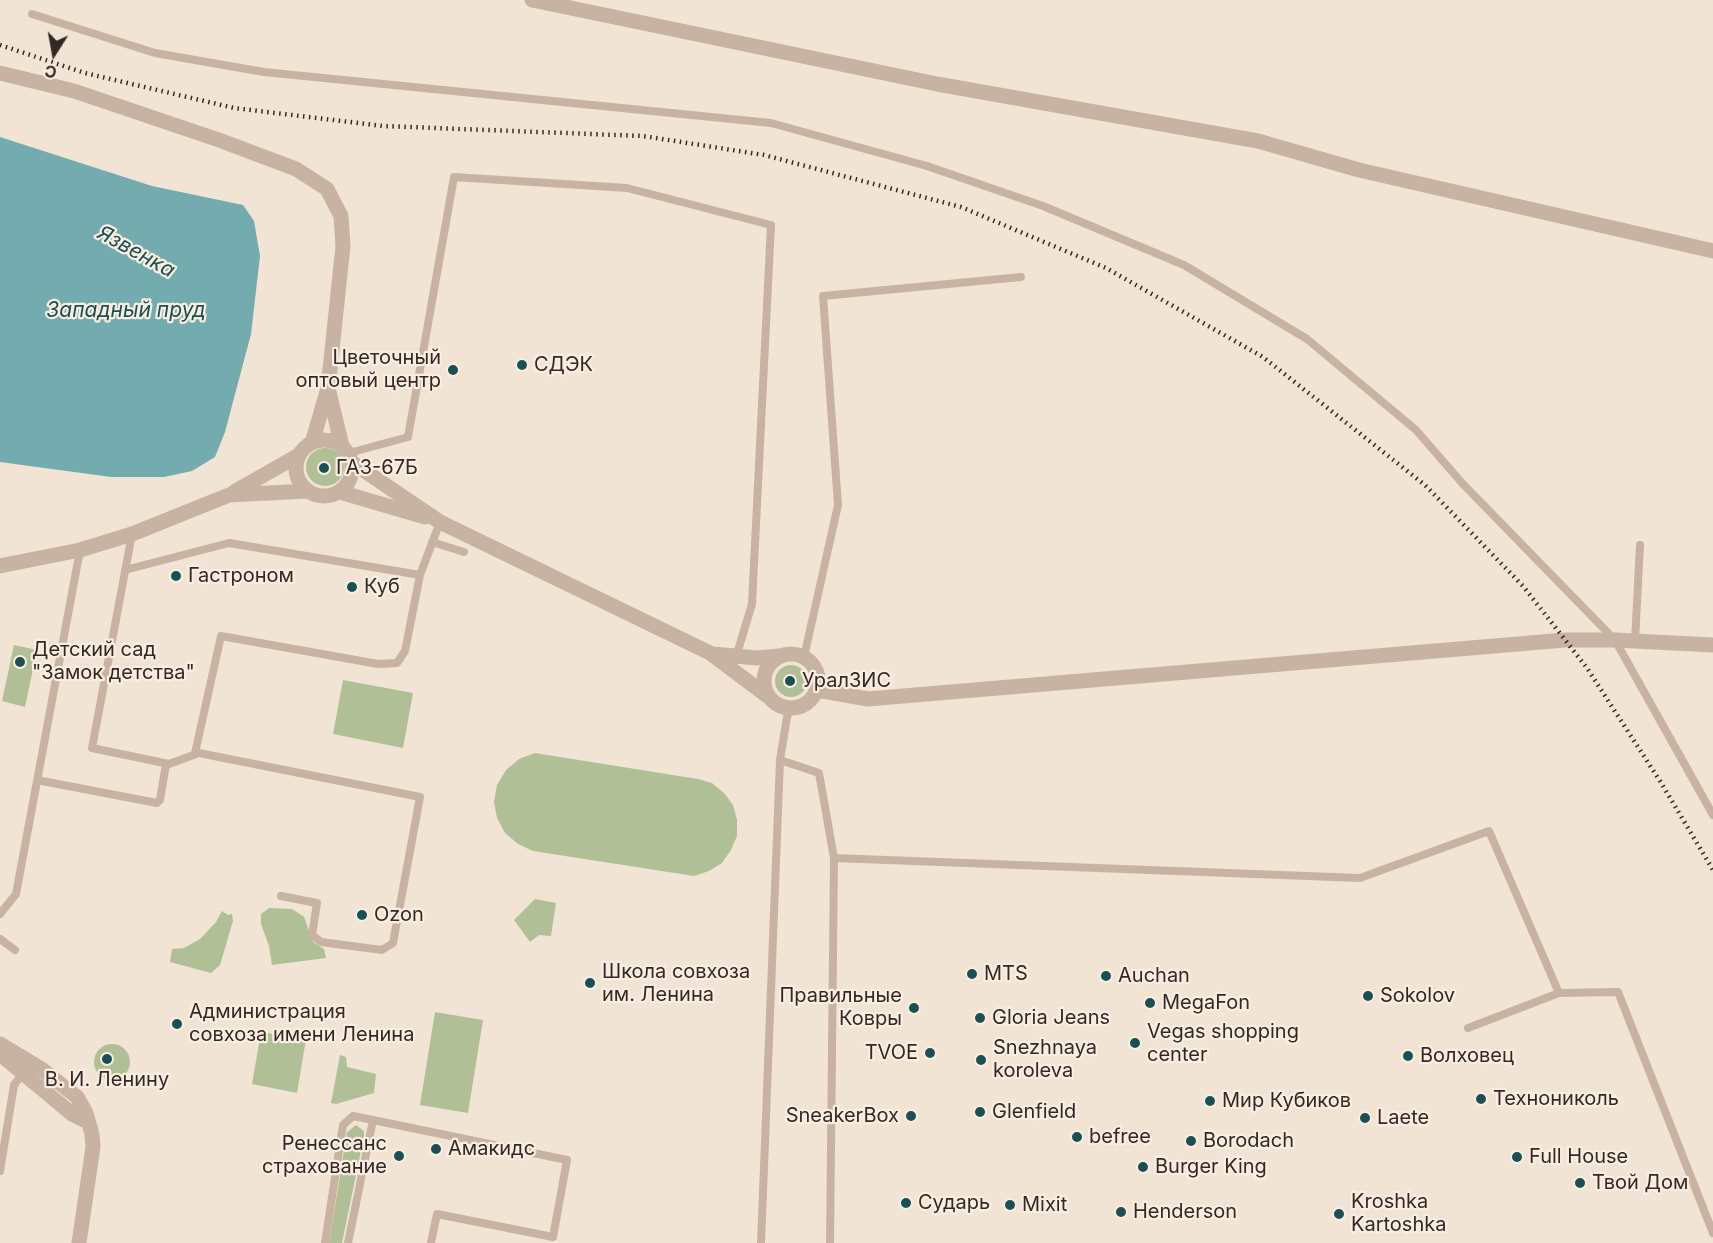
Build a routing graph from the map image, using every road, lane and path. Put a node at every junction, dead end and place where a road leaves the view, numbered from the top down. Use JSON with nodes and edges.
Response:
{"nodes":[{"id":1,"x":532,"y":0,"type":"edge"},
{"id":2,"x":32,"y":15,"type":"dead end"},
{"id":3,"x":0,"y":73,"type":"edge"},
{"id":4,"x":1713,"y":251,"type":"edge"},
{"id":5,"x":1021,"y":277,"type":"dead end"},
{"id":6,"x":328,"y":388,"type":"junction"},
{"id":7,"x":312,"y":443,"type":"junction"},
{"id":8,"x":348,"y":454,"type":"junction"},
{"id":9,"x":299,"y":455,"type":"junction"},
{"id":10,"x":308,"y":491,"type":"junction"},
{"id":11,"x":340,"y":492,"type":"junction"},
{"id":12,"x":229,"y":495,"type":"junction"},
{"id":13,"x":440,"y":522,"type":"junction"},
{"id":14,"x":132,"y":534,"type":"junction"},
{"id":15,"x":432,"y":542,"type":"junction"},
{"id":16,"x":1640,"y":545,"type":"dead end"},
{"id":17,"x":80,"y":550,"type":"junction"},
{"id":18,"x":464,"y":552,"type":"dead end"},
{"id":19,"x":0,"y":566,"type":"edge"},
{"id":20,"x":124,"y":570,"type":"junction"},
{"id":21,"x":420,"y":575,"type":"junction"},
{"id":22,"x":1615,"y":640,"type":"junction"},
{"id":23,"x":1635,"y":641,"type":"junction"},
{"id":24,"x":1713,"y":645,"type":"edge"},
{"id":25,"x":710,"y":653,"type":"junction"},
{"id":26,"x":779,"y":656,"type":"junction"},
{"id":27,"x":736,"y":657,"type":"junction"},
{"id":28,"x":804,"y":657,"type":"junction"},
{"id":29,"x":817,"y":690,"type":"junction"},
{"id":30,"x":766,"y":695,"type":"junction"},
{"id":31,"x":790,"y":708,"type":"junction"},
{"id":32,"x":195,"y":753,"type":"junction"},
{"id":33,"x":780,"y":760,"type":"junction"},
{"id":34,"x":166,"y":764,"type":"junction"},
{"id":35,"x":37,"y":780,"type":"junction"},
{"id":36,"x":1713,"y":815,"type":"edge"},
{"id":37,"x":834,"y":858,"type":"junction"},
{"id":38,"x":281,"y":896,"type":"dead end"},
{"id":39,"x":0,"y":914,"type":"edge"},
{"id":40,"x":0,"y":939,"type":"edge"},
{"id":41,"x":15,"y":950,"type":"dead end"},
{"id":42,"x":1559,"y":993,"type":"junction"},
{"id":43,"x":1468,"y":1028,"type":"dead end"},
{"id":44,"x":1,"y":1050,"type":"edge"},
{"id":45,"x":24,"y":1072,"type":"junction"},
{"id":46,"x":77,"y":1097,"type":"junction"},
{"id":47,"x":64,"y":1107,"type":"junction"},
{"id":48,"x":373,"y":1120,"type":"junction"},
{"id":49,"x":88,"y":1122,"type":"junction"},
{"id":50,"x":0,"y":1171,"type":"edge"},
{"id":51,"x":1713,"y":1233,"type":"edge"},
{"id":52,"x":79,"y":1243,"type":"edge"},
{"id":53,"x":325,"y":1243,"type":"edge"},
{"id":54,"x":348,"y":1243,"type":"edge"},
{"id":55,"x":431,"y":1243,"type":"edge"},
{"id":56,"x":761,"y":1243,"type":"edge"},
{"id":57,"x":830,"y":1243,"type":"edge"}],
"edges":[{"from":1,"to":4,"type":"street"},
{"from":2,"to":22,"type":"lane"},
{"from":3,"to":6,"type":"street"},
{"from":5,"to":28,"type":"lane"},
{"from":6,"to":7,"type":"street"},
{"from":6,"to":8,"type":"street"},
{"from":7,"to":8,"type":"street"},
{"from":7,"to":9,"type":"street"},
{"from":8,"to":11,"type":"street"},
{"from":8,"to":13,"type":"street"},
{"from":8,"to":27,"type":"lane"},
{"from":9,"to":10,"type":"street"},
{"from":9,"to":12,"type":"street"},
{"from":10,"to":11,"type":"street"},
{"from":10,"to":12,"type":"street"},
{"from":11,"to":13,"type":"street"},
{"from":12,"to":14,"type":"street"},
{"from":13,"to":15,"type":"lane"},
{"from":13,"to":25,"type":"street"},
{"from":14,"to":17,"type":"street"},
{"from":14,"to":20,"type":"lane"},
{"from":15,"to":18,"type":"lane"},
{"from":15,"to":21,"type":"lane"},
{"from":16,"to":23,"type":"lane"},
{"from":17,"to":19,"type":"street"},
{"from":17,"to":35,"type":"lane"},
{"from":20,"to":21,"type":"lane"},
{"from":20,"to":34,"type":"lane"},
{"from":21,"to":32,"type":"lane"},
{"from":22,"to":23,"type":"street"},
{"from":22,"to":29,"type":"street"},
{"from":22,"to":36,"type":"lane"},
{"from":23,"to":24,"type":"street"},
{"from":25,"to":27,"type":"street"},
{"from":25,"to":30,"type":"street"},
{"from":26,"to":27,"type":"street"},
{"from":26,"to":28,"type":"street"},
{"from":26,"to":30,"type":"street"},
{"from":28,"to":29,"type":"street"},
{"from":29,"to":31,"type":"street"},
{"from":30,"to":31,"type":"street"},
{"from":31,"to":33,"type":"lane"},
{"from":32,"to":34,"type":"lane"},
{"from":32,"to":38,"type":"lane"},
{"from":33,"to":37,"type":"lane"},
{"from":33,"to":56,"type":"lane"},
{"from":34,"to":35,"type":"lane"},
{"from":35,"to":39,"type":"lane"},
{"from":37,"to":42,"type":"lane"},
{"from":37,"to":57,"type":"lane"},
{"from":40,"to":41,"type":"lane"},
{"from":42,"to":43,"type":"lane"},
{"from":42,"to":51,"type":"lane"},
{"from":44,"to":45,"type":"street"},
{"from":44,"to":46,"type":"street"},
{"from":45,"to":47,"type":"street"},
{"from":45,"to":50,"type":"lane"},
{"from":46,"to":47,"type":"street"},
{"from":46,"to":49,"type":"street"},
{"from":47,"to":49,"type":"street"},
{"from":48,"to":53,"type":"lane"},
{"from":48,"to":54,"type":"lane"},
{"from":48,"to":55,"type":"lane"},
{"from":49,"to":52,"type":"street"}]}
